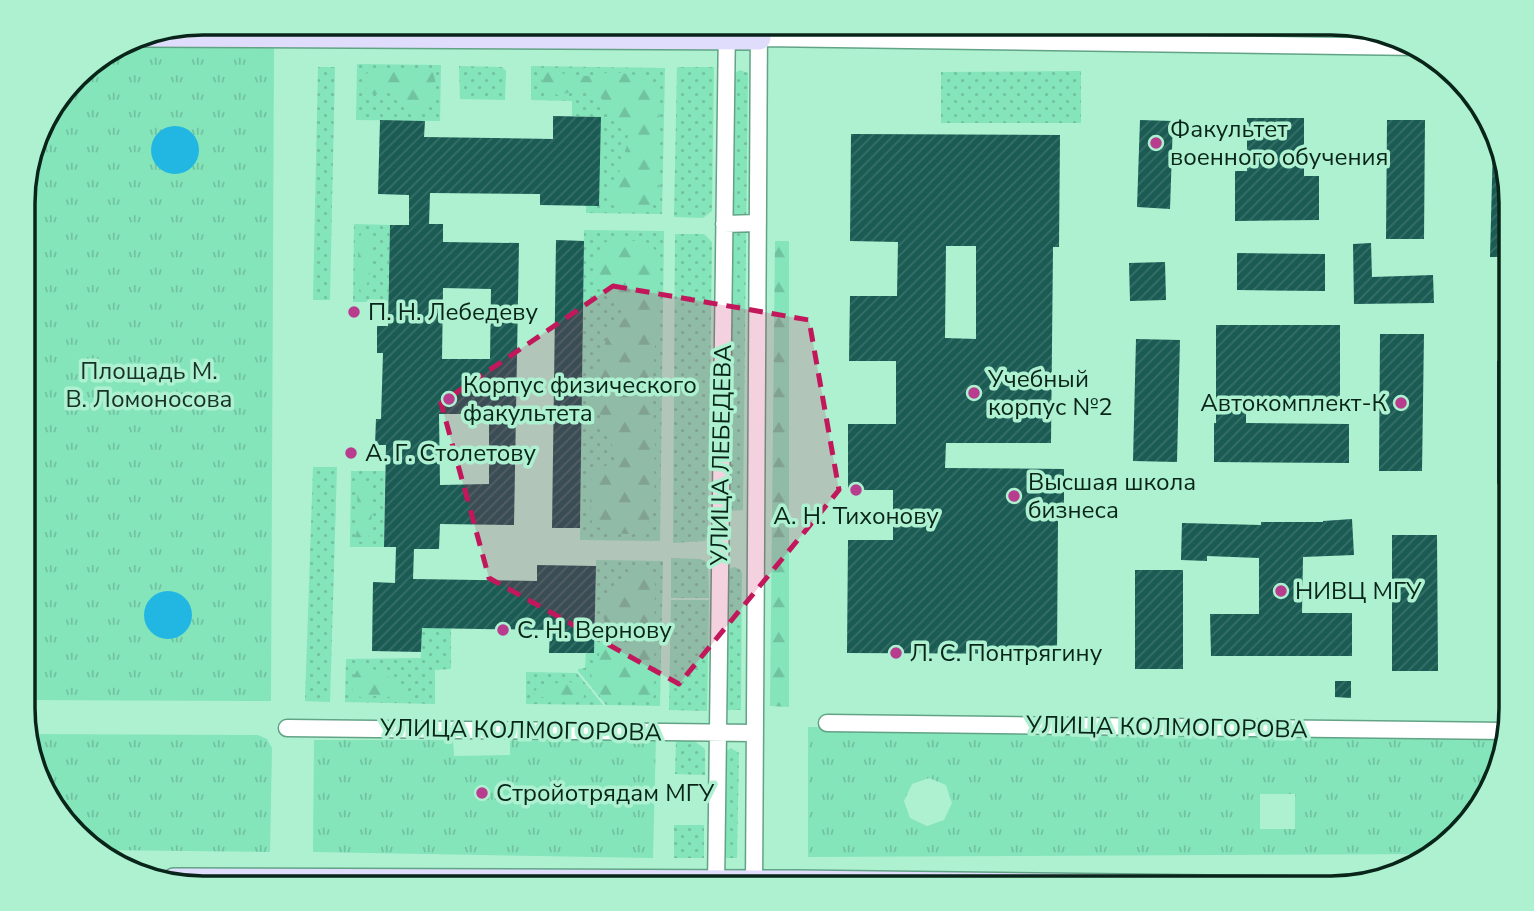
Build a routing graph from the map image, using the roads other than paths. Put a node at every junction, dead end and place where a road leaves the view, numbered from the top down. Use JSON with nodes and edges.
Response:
{"nodes":[{"id":1,"x":727,"y":35,"type":"edge"},
{"id":2,"x":759,"y":35,"type":"edge"},
{"id":3,"x":924,"y":35,"type":"edge"},
{"id":4,"x":1390,"y":46,"type":"edge"},
{"id":5,"x":758,"y":223,"type":"junction"},
{"id":6,"x":724,"y":224,"type":"junction"},
{"id":7,"x":827,"y":723,"type":"dead end"},
{"id":8,"x":287,"y":728,"type":"dead end"},
{"id":9,"x":718,"y":731,"type":"junction"},
{"id":10,"x":1497,"y":731,"type":"edge"},
{"id":11,"x":754,"y":733,"type":"junction"},
{"id":12,"x":716,"y":876,"type":"edge"},
{"id":13,"x":752,"y":876,"type":"edge"}],
"edges":[{"from":1,"to":6,"type":"street","name":"УЛИЦА ЛЕБЕДЕВА"},
{"from":2,"to":5,"type":"street","name":"УЛИЦА ЛЕБЕДЕВА"},
{"from":3,"to":4,"type":"street"},
{"from":5,"to":6,"type":"street"},
{"from":5,"to":11,"type":"street","name":"УЛИЦА ЛЕБЕДЕВА"},
{"from":6,"to":9,"type":"street","name":"УЛИЦА ЛЕБЕДЕВА"},
{"from":7,"to":10,"type":"street","name":"УЛИЦА КОЛМОГОРОВА"},
{"from":8,"to":9,"type":"street","name":"УЛИЦА КОЛМОГОРОВА"},
{"from":9,"to":11,"type":"street","name":"УЛИЦА КОЛМОГОРОВА"},
{"from":9,"to":12,"type":"street","name":"УЛИЦА ЛЕБЕДЕВА"},
{"from":11,"to":13,"type":"street","name":"УЛИЦА ЛЕБЕДЕВА"}]}
